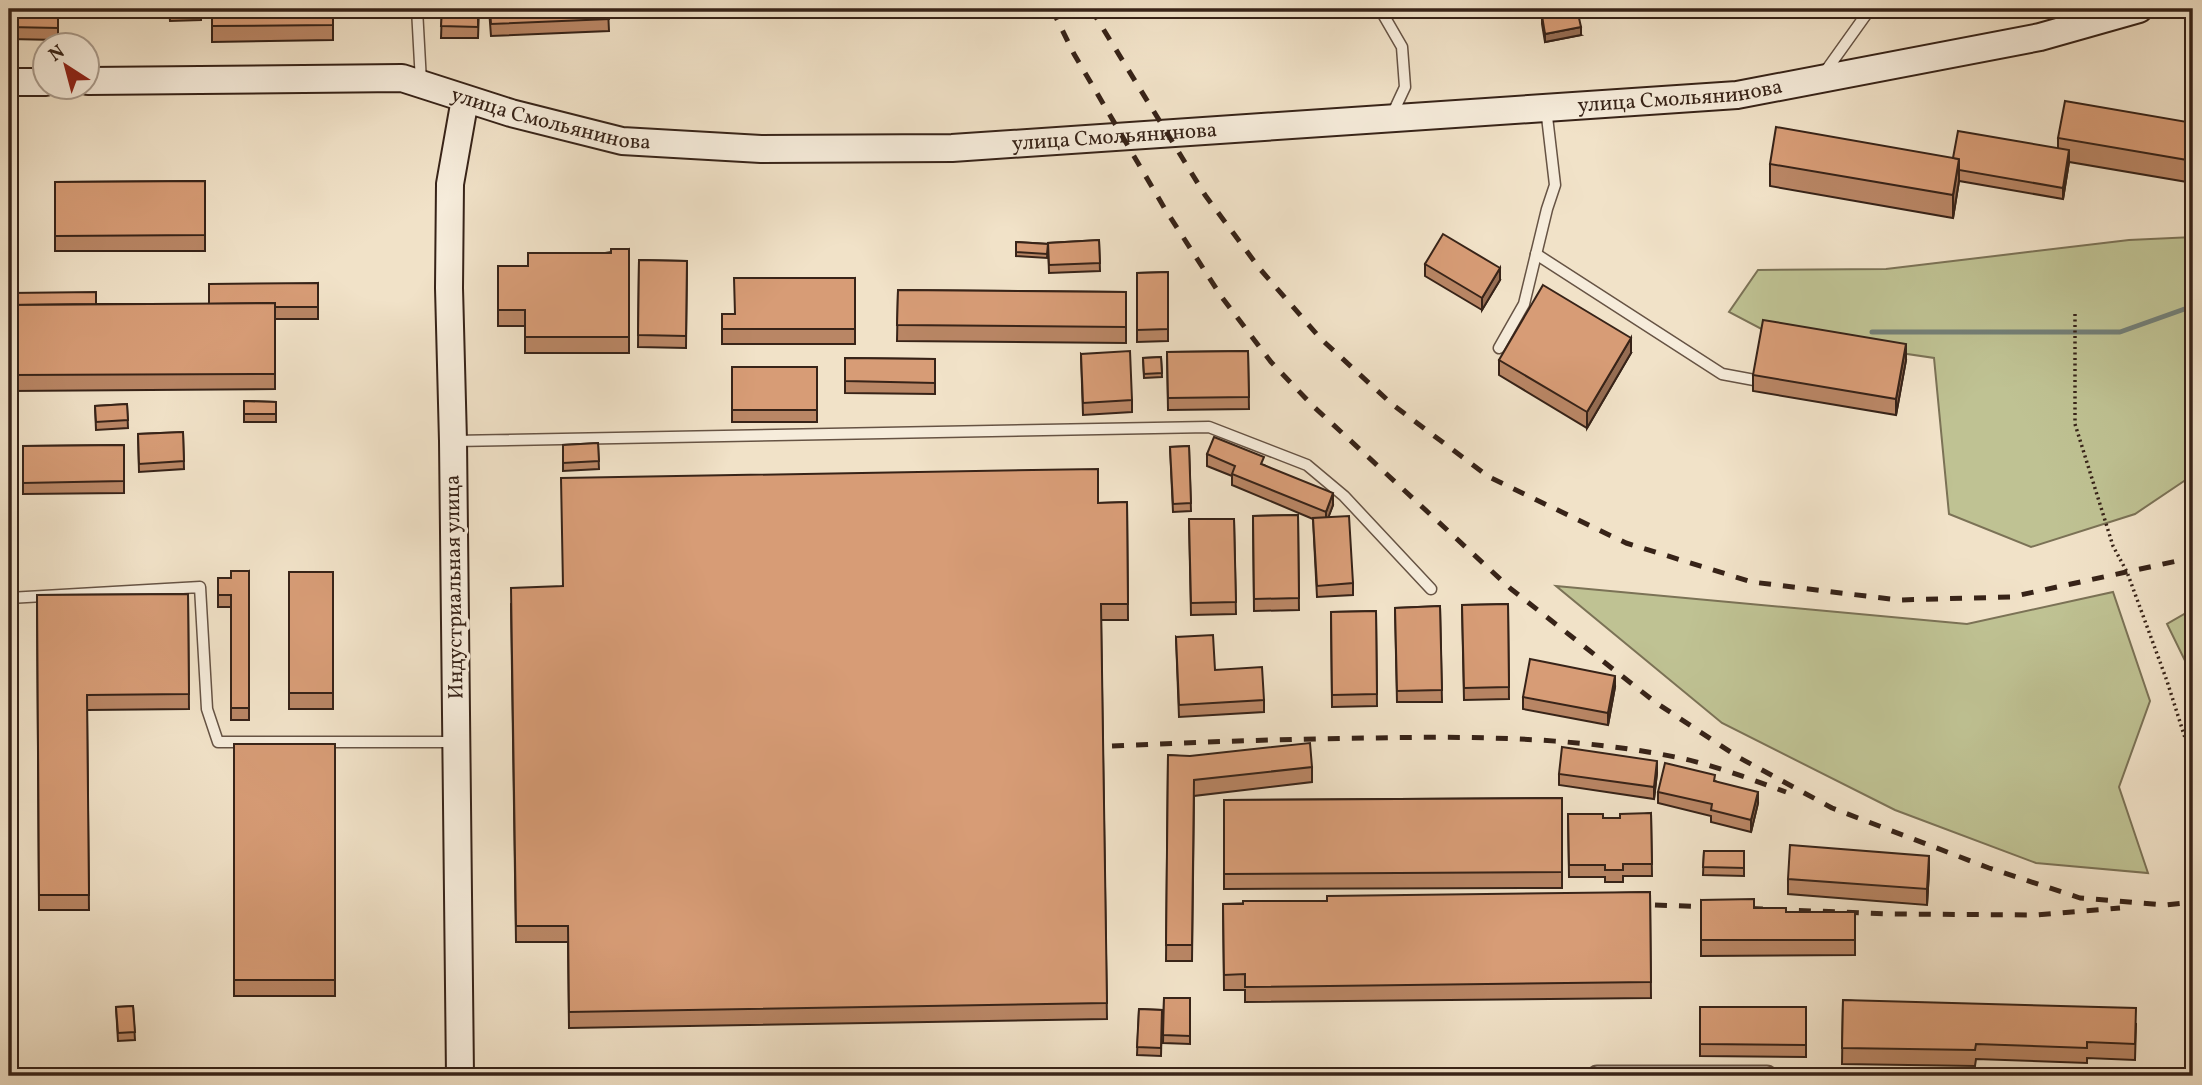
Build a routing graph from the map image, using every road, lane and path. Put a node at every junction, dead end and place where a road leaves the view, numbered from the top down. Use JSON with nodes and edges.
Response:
{"nodes":[{"id":1,"x":417,"y":9,"type":"edge"},
{"id":2,"x":1380,"y":9,"type":"edge"},
{"id":3,"x":1870,"y":9,"type":"edge"},
{"id":4,"x":2139,"y":9,"type":"edge"},
{"id":5,"x":1821,"y":78,"type":"junction"},
{"id":6,"x":102,"y":81,"type":"edge"},
{"id":7,"x":9,"y":82,"type":"edge"},
{"id":8,"x":32,"y":82,"type":"edge"},
{"id":9,"x":421,"y":83,"type":"junction"},
{"id":10,"x":465,"y":99,"type":"junction"},
{"id":11,"x":1546,"y":107,"type":"junction"},
{"id":12,"x":1391,"y":117,"type":"junction"},
{"id":13,"x":1536,"y":254,"type":"junction"},
{"id":14,"x":2075,"y":314,"type":"dead end"},
{"id":15,"x":1499,"y":348,"type":"dead end"},
{"id":16,"x":1774,"y":384,"type":"edge"},
{"id":17,"x":453,"y":441,"type":"junction"},
{"id":18,"x":1431,"y":589,"type":"dead end"},
{"id":19,"x":9,"y":598,"type":"edge"},
{"id":20,"x":456,"y":742,"type":"junction"},
{"id":21,"x":2193,"y":762,"type":"edge"},
{"id":22,"x":2193,"y":923,"type":"edge"},
{"id":23,"x":2193,"y":936,"type":"edge"},
{"id":24,"x":460,"y":1076,"type":"edge"},
{"id":25,"x":1597,"y":1076,"type":"edge"},
{"id":26,"x":1767,"y":1076,"type":"edge"}],
"edges":[{"from":1,"to":9,"type":"lane"},
{"from":2,"to":12,"type":"lane"},
{"from":3,"to":5,"type":"lane"},
{"from":4,"to":5,"type":"street","name":"улица Смольянинова"},
{"from":5,"to":11,"type":"street","name":"улица Смольянинова"},
{"from":6,"to":9,"type":"street","name":"улица Смольянинова"},
{"from":7,"to":8,"type":"street"},
{"from":9,"to":10,"type":"street","name":"улица Смольянинова"},
{"from":10,"to":12,"type":"street","name":"улица Смольянинова"},
{"from":10,"to":17,"type":"street","name":"Индустриальная улица"},
{"from":11,"to":12,"type":"street","name":"улица Смольянинова"},
{"from":11,"to":13,"type":"lane"},
{"from":13,"to":15,"type":"lane"},
{"from":13,"to":16,"type":"lane"},
{"from":14,"to":21,"type":"path"},
{"from":17,"to":18,"type":"lane"},
{"from":17,"to":20,"type":"street","name":"Индустриальная улица"},
{"from":19,"to":20,"type":"lane"},
{"from":20,"to":24,"type":"street","name":"Индустриальная улица"},
{"from":22,"to":23,"type":"path"},
{"from":25,"to":26,"type":"street"}]}
